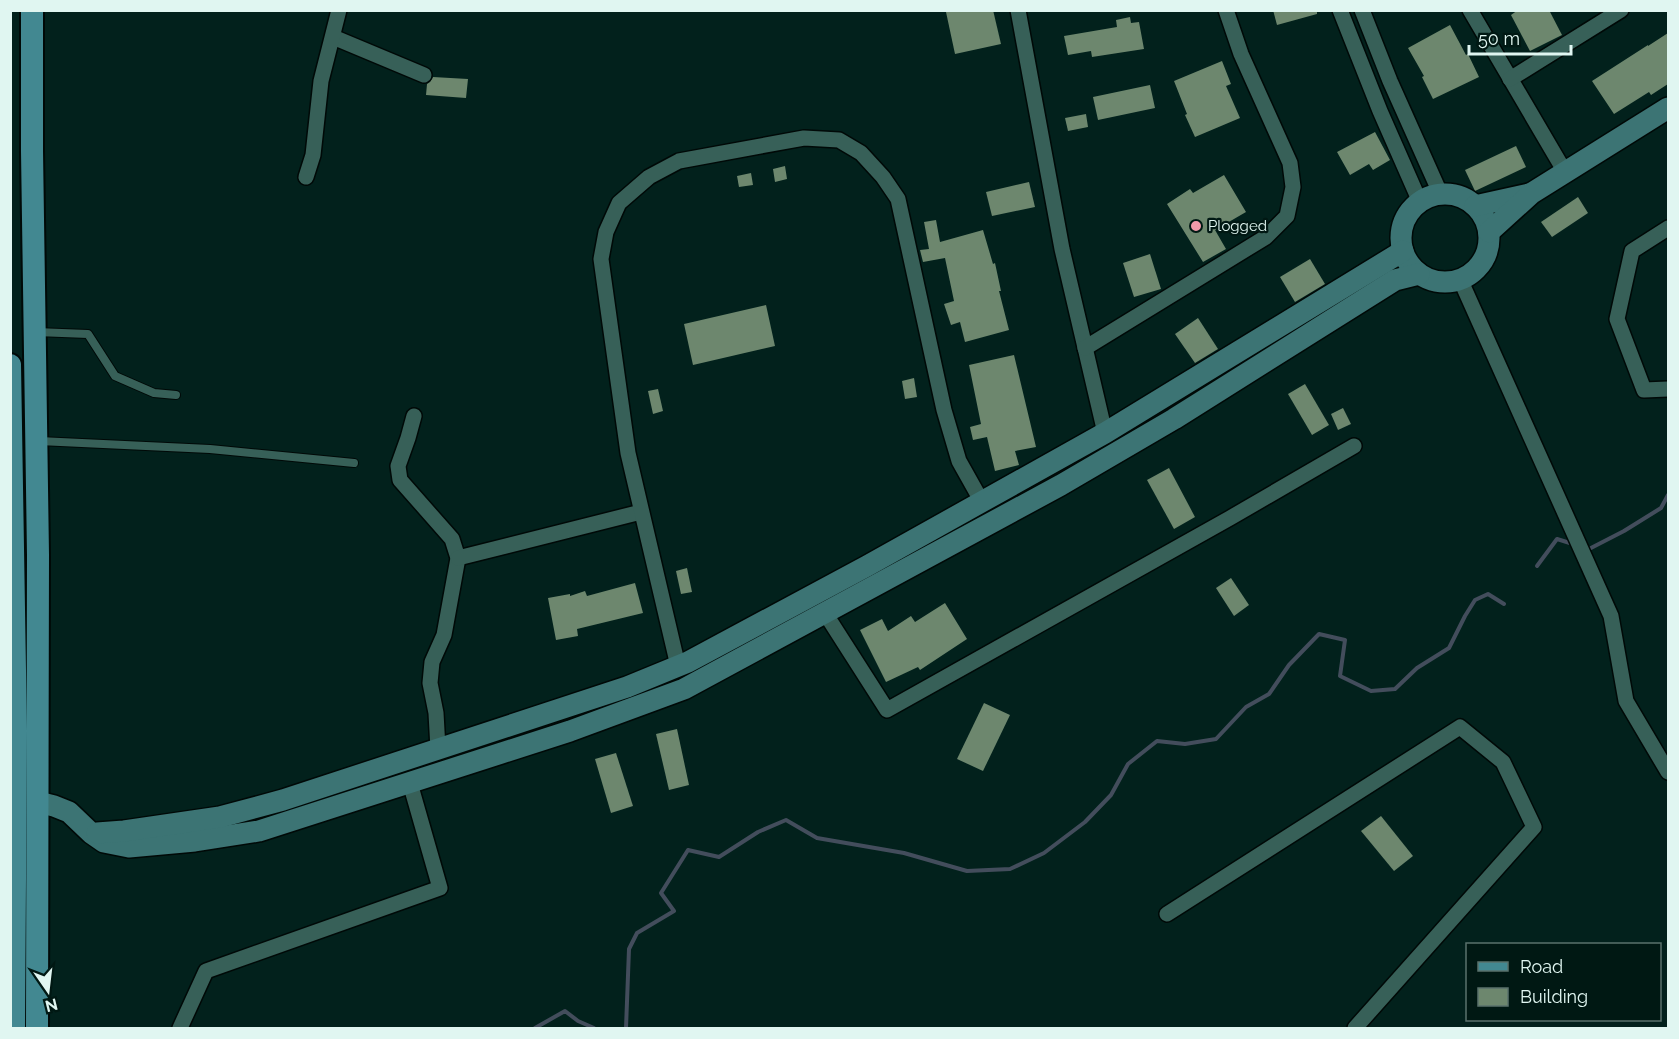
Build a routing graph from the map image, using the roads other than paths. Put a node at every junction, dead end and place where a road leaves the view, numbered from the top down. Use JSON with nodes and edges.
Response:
{"nodes":[{"id":1,"x":32,"y":10,"type":"edge"},
{"id":2,"x":339,"y":10,"type":"edge"},
{"id":3,"x":1018,"y":10,"type":"edge"},
{"id":4,"x":1226,"y":10,"type":"edge"},
{"id":5,"x":1340,"y":10,"type":"edge"},
{"id":6,"x":1362,"y":10,"type":"edge"},
{"id":7,"x":1470,"y":10,"type":"edge"},
{"id":8,"x":1621,"y":10,"type":"edge"},
{"id":9,"x":333,"y":37,"type":"junction"},
{"id":10,"x":424,"y":75,"type":"dead end"},
{"id":11,"x":1510,"y":79,"type":"junction"},
{"id":12,"x":1668,"y":108,"type":"edge"},
{"id":13,"x":1565,"y":172,"type":"junction"},
{"id":14,"x":306,"y":177,"type":"dead end"},
{"id":15,"x":1532,"y":193,"type":"junction"},
{"id":16,"x":1441,"y":195,"type":"junction"},
{"id":17,"x":1420,"y":202,"type":"junction"},
{"id":18,"x":1475,"y":206,"type":"junction"},
{"id":19,"x":1668,"y":228,"type":"edge"},
{"id":20,"x":1489,"y":232,"type":"junction"},
{"id":21,"x":1403,"y":252,"type":"junction"},
{"id":22,"x":1419,"y":274,"type":"junction"},
{"id":23,"x":1460,"y":279,"type":"junction"},
{"id":24,"x":35,"y":332,"type":"junction"},
{"id":25,"x":1085,"y":348,"type":"junction"},
{"id":26,"x":10,"y":365,"type":"edge"},
{"id":27,"x":1668,"y":389,"type":"edge"},
{"id":28,"x":176,"y":395,"type":"dead end"},
{"id":29,"x":414,"y":416,"type":"dead end"},
{"id":30,"x":1105,"y":433,"type":"junction"},
{"id":31,"x":36,"y":441,"type":"junction"},
{"id":32,"x":1354,"y":446,"type":"dead end"},
{"id":33,"x":354,"y":463,"type":"dead end"},
{"id":34,"x":982,"y":502,"type":"junction"},
{"id":35,"x":642,"y":512,"type":"junction"},
{"id":36,"x":458,"y":558,"type":"junction"},
{"id":37,"x":825,"y":614,"type":"junction"},
{"id":38,"x":678,"y":666,"type":"junction"},
{"id":39,"x":438,"y":749,"type":"junction"},
{"id":40,"x":1668,"y":772,"type":"edge"},
{"id":41,"x":410,"y":783,"type":"junction"},
{"id":42,"x":38,"y":802,"type":"junction"},
{"id":43,"x":13,"y":826,"type":"edge"},
{"id":44,"x":91,"y":833,"type":"junction"},
{"id":45,"x":1167,"y":914,"type":"dead end"},
{"id":46,"x":14,"y":1029,"type":"edge"},
{"id":47,"x":37,"y":1029,"type":"edge"},
{"id":48,"x":180,"y":1029,"type":"edge"},
{"id":49,"x":1355,"y":1029,"type":"edge"}],
"edges":[{"from":1,"to":24,"type":"main road"},
{"from":2,"to":9,"type":"street"},
{"from":3,"to":25,"type":"street"},
{"from":4,"to":25,"type":"street"},
{"from":5,"to":17,"type":"street"},
{"from":6,"to":16,"type":"street"},
{"from":7,"to":11,"type":"street"},
{"from":8,"to":11,"type":"street"},
{"from":9,"to":10,"type":"street"},
{"from":9,"to":14,"type":"street"},
{"from":11,"to":13,"type":"street"},
{"from":12,"to":13,"type":"street"},
{"from":13,"to":15,"type":"street"},
{"from":15,"to":18,"type":"street"},
{"from":15,"to":20,"type":"street"},
{"from":16,"to":17,"type":"street"},
{"from":16,"to":18,"type":"street"},
{"from":17,"to":21,"type":"street"},
{"from":18,"to":20,"type":"street"},
{"from":19,"to":27,"type":"street"},
{"from":20,"to":23,"type":"street"},
{"from":21,"to":22,"type":"street"},
{"from":21,"to":30,"type":"street"},
{"from":22,"to":23,"type":"street"},
{"from":22,"to":37,"type":"street"},
{"from":23,"to":40,"type":"street"},
{"from":24,"to":28,"type":"lane"},
{"from":24,"to":31,"type":"main road"},
{"from":25,"to":30,"type":"street"},
{"from":26,"to":43,"type":"main road"},
{"from":29,"to":36,"type":"street"},
{"from":30,"to":34,"type":"street"},
{"from":31,"to":33,"type":"lane"},
{"from":31,"to":42,"type":"main road"},
{"from":32,"to":37,"type":"street"},
{"from":34,"to":35,"type":"street"},
{"from":34,"to":38,"type":"street"},
{"from":35,"to":36,"type":"street"},
{"from":35,"to":38,"type":"street"},
{"from":36,"to":39,"type":"street"},
{"from":37,"to":41,"type":"street"},
{"from":38,"to":39,"type":"street"},
{"from":39,"to":44,"type":"street"},
{"from":41,"to":44,"type":"street"},
{"from":41,"to":48,"type":"street"},
{"from":42,"to":44,"type":"street"},
{"from":42,"to":47,"type":"main road"},
{"from":43,"to":46,"type":"main road"},
{"from":45,"to":49,"type":"street"}]}
